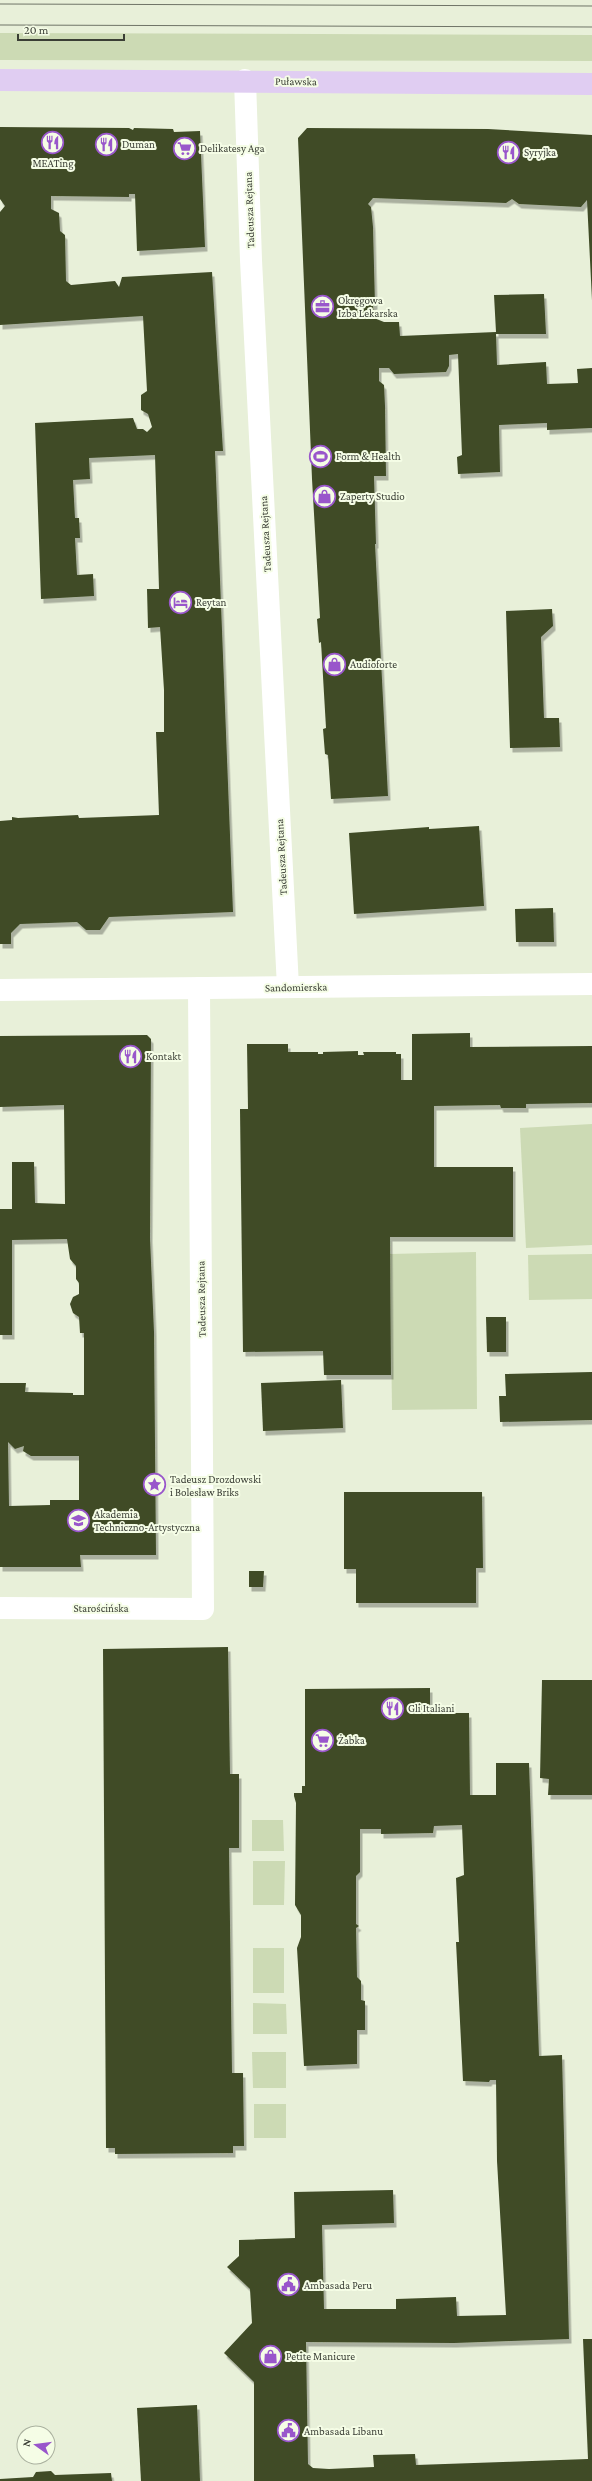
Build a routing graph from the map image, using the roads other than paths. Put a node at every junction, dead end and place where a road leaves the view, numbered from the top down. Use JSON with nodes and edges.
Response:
{"nodes":[{"id":1,"x":0,"y":80,"type":"edge"},
{"id":2,"x":245,"y":80,"type":"junction"},
{"id":3,"x":592,"y":84,"type":"edge"},
{"id":4,"x":592,"y":984,"type":"edge"},
{"id":5,"x":288,"y":987,"type":"junction"},
{"id":6,"x":199,"y":988,"type":"junction"},
{"id":7,"x":0,"y":990,"type":"edge"},
{"id":8,"x":0,"y":1608,"type":"edge"},
{"id":9,"x":203,"y":1609,"type":"joint"}],
"edges":[{"from":1,"to":2,"type":"main road","name":"Puławska"},
{"from":2,"to":3,"type":"main road","name":"Puławska"},
{"from":2,"to":5,"type":"street","name":"Tadeusza Rejtana"},
{"from":4,"to":5,"type":"street","name":"Sandomierska"},
{"from":5,"to":6,"type":"street","name":"Sandomierska"},
{"from":6,"to":7,"type":"street","name":"Sandomierska"},
{"from":6,"to":9,"type":"street","name":"Tadeusza Rejtana"},
{"from":8,"to":9,"type":"street","name":"Starościńska"}]}
